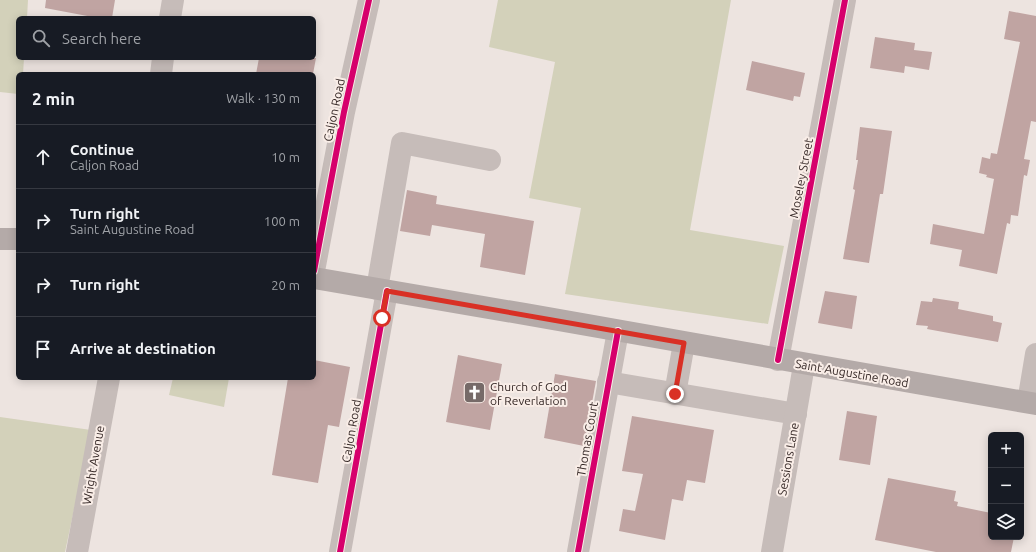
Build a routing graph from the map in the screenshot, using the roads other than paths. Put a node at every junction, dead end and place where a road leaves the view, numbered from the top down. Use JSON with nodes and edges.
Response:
{"nodes":[{"id":1,"x":173,"y":0,"type":"edge"},
{"id":2,"x":369,"y":0,"type":"edge"},
{"id":3,"x":845,"y":0,"type":"edge"},
{"id":4,"x":170,"y":16,"type":"edge"},
{"id":5,"x":163,"y":60,"type":"edge"},
{"id":6,"x":161,"y":72,"type":"edge"},
{"id":7,"x":490,"y":160,"type":"dead end"},
{"id":8,"x":0,"y":239,"type":"edge"},
{"id":9,"x":16,"y":239,"type":"edge"},
{"id":10,"x":316,"y":260,"type":"edge"},
{"id":11,"x":316,"y":278,"type":"edge"},
{"id":12,"x":382,"y":290,"type":"junction"},
{"id":13,"x":618,"y":331,"type":"junction"},
{"id":14,"x":684,"y":343,"type":"junction"},
{"id":15,"x":1036,"y":354,"type":"edge"},
{"id":16,"x":778,"y":360,"type":"junction"},
{"id":17,"x":804,"y":365,"type":"junction"},
{"id":18,"x":109,"y":380,"type":"edge"},
{"id":19,"x":608,"y":382,"type":"junction"},
{"id":20,"x":675,"y":394,"type":"junction"},
{"id":21,"x":1032,"y":403,"type":"edge"},
{"id":22,"x":796,"y":414,"type":"junction"},
{"id":23,"x":76,"y":552,"type":"edge"},
{"id":24,"x":340,"y":552,"type":"edge"},
{"id":25,"x":578,"y":552,"type":"edge"},
{"id":26,"x":772,"y":552,"type":"edge"}],
"edges":[{"from":1,"to":4,"type":"street"},
{"from":2,"to":10,"type":"street","name":"Caljon Road"},
{"from":3,"to":16,"type":"street","name":"Moseley Street"},
{"from":5,"to":6,"type":"street"},
{"from":7,"to":12,"type":"street","name":"Caljon Road"},
{"from":8,"to":9,"type":"main road"},
{"from":11,"to":12,"type":"main road","name":"Saint Augustine Road"},
{"from":12,"to":13,"type":"main road","name":"Saint Augustine Road"},
{"from":12,"to":24,"type":"street","name":"Caljon Road"},
{"from":13,"to":14,"type":"main road","name":"Saint Augustine Road"},
{"from":13,"to":19,"type":"street","name":"Thomas Court"},
{"from":14,"to":16,"type":"main road","name":"Saint Augustine Road"},
{"from":14,"to":20,"type":"street"},
{"from":15,"to":21,"type":"street"},
{"from":16,"to":17,"type":"main road","name":"Saint Augustine Road"},
{"from":17,"to":21,"type":"main road","name":"Saint Augustine Road"},
{"from":17,"to":22,"type":"street","name":"Sessions Lane"},
{"from":18,"to":23,"type":"street","name":"Wright Avenue"},
{"from":19,"to":20,"type":"street"},
{"from":19,"to":25,"type":"street","name":"Thomas Court"},
{"from":20,"to":22,"type":"street"},
{"from":22,"to":26,"type":"street","name":"Sessions Lane"}]}
